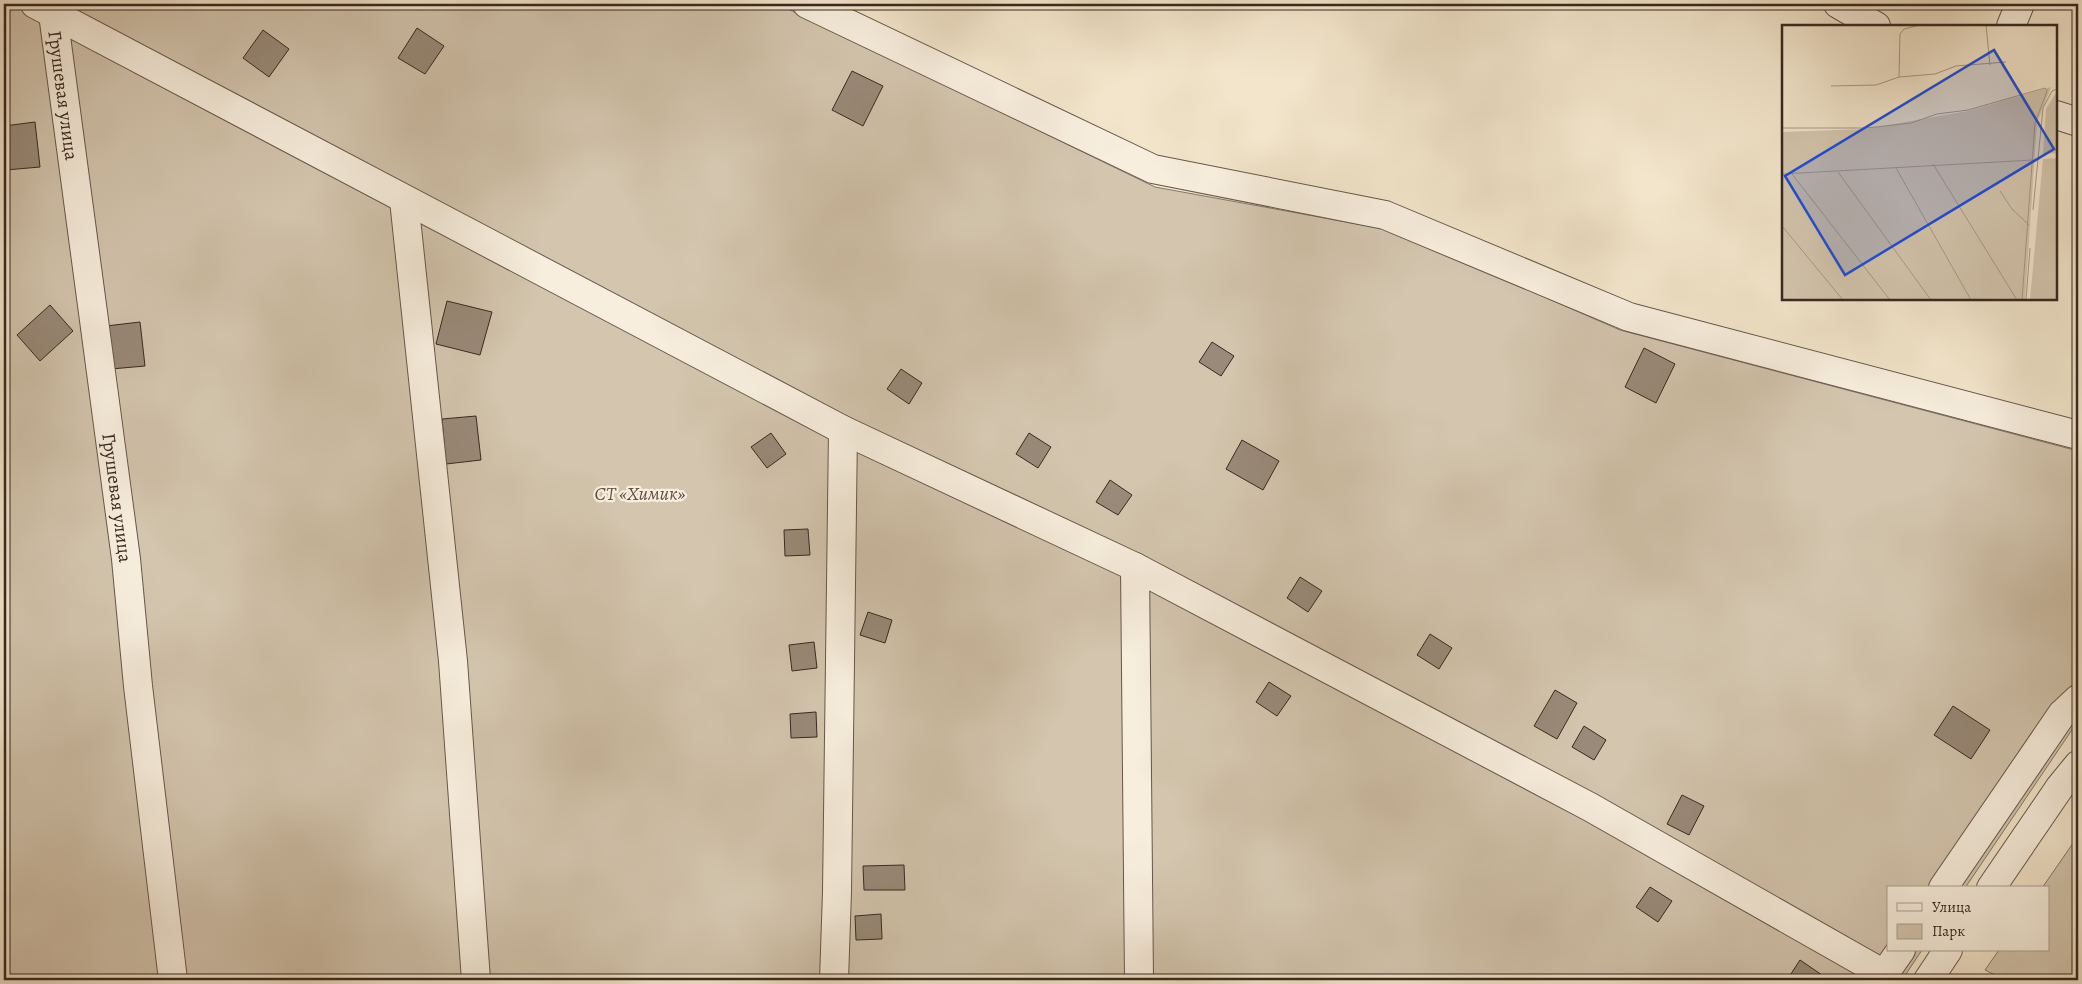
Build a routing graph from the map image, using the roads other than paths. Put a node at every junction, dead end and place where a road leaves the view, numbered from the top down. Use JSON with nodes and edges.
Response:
{"nodes":[{"id":1,"x":806,"y":4,"type":"edge"},
{"id":2,"x":1838,"y":4,"type":"edge"},
{"id":3,"x":2020,"y":4,"type":"edge"},
{"id":4,"x":44,"y":9,"type":"edge"},
{"id":5,"x":1874,"y":25,"type":"edge"},
{"id":6,"x":2011,"y":25,"type":"edge"},
{"id":7,"x":2057,"y":114,"type":"edge"},
{"id":8,"x":2078,"y":122,"type":"edge"},
{"id":9,"x":404,"y":200,"type":"junction"},
{"id":10,"x":843,"y":430,"type":"junction"},
{"id":11,"x":2078,"y":435,"type":"edge"},
{"id":12,"x":1135,"y":567,"type":"junction"},
{"id":13,"x":2078,"y":699,"type":"edge"},
{"id":14,"x":2078,"y":765,"type":"edge"},
{"id":15,"x":1945,"y":886,"type":"edge"},
{"id":16,"x":1992,"y":886,"type":"edge"},
{"id":17,"x":1900,"y":952,"type":"edge"},
{"id":18,"x":1947,"y":952,"type":"edge"},
{"id":19,"x":1882,"y":977,"type":"edge"},
{"id":20,"x":173,"y":980,"type":"edge"},
{"id":21,"x":476,"y":980,"type":"edge"},
{"id":22,"x":834,"y":980,"type":"edge"},
{"id":23,"x":1139,"y":980,"type":"edge"},
{"id":24,"x":1928,"y":980,"type":"edge"}],
"edges":[{"from":1,"to":11,"type":"street"},
{"from":2,"to":5,"type":"street"},
{"from":3,"to":6,"type":"street"},
{"from":4,"to":9,"type":"street"},
{"from":4,"to":20,"type":"street","name":"Грушевая улица"},
{"from":7,"to":8,"type":"street"},
{"from":9,"to":10,"type":"street"},
{"from":9,"to":21,"type":"street"},
{"from":10,"to":12,"type":"street"},
{"from":10,"to":22,"type":"street"},
{"from":12,"to":19,"type":"street"},
{"from":12,"to":23,"type":"street"},
{"from":13,"to":15,"type":"street"},
{"from":14,"to":16,"type":"street"},
{"from":17,"to":19,"type":"street"},
{"from":18,"to":24,"type":"street"}]}
